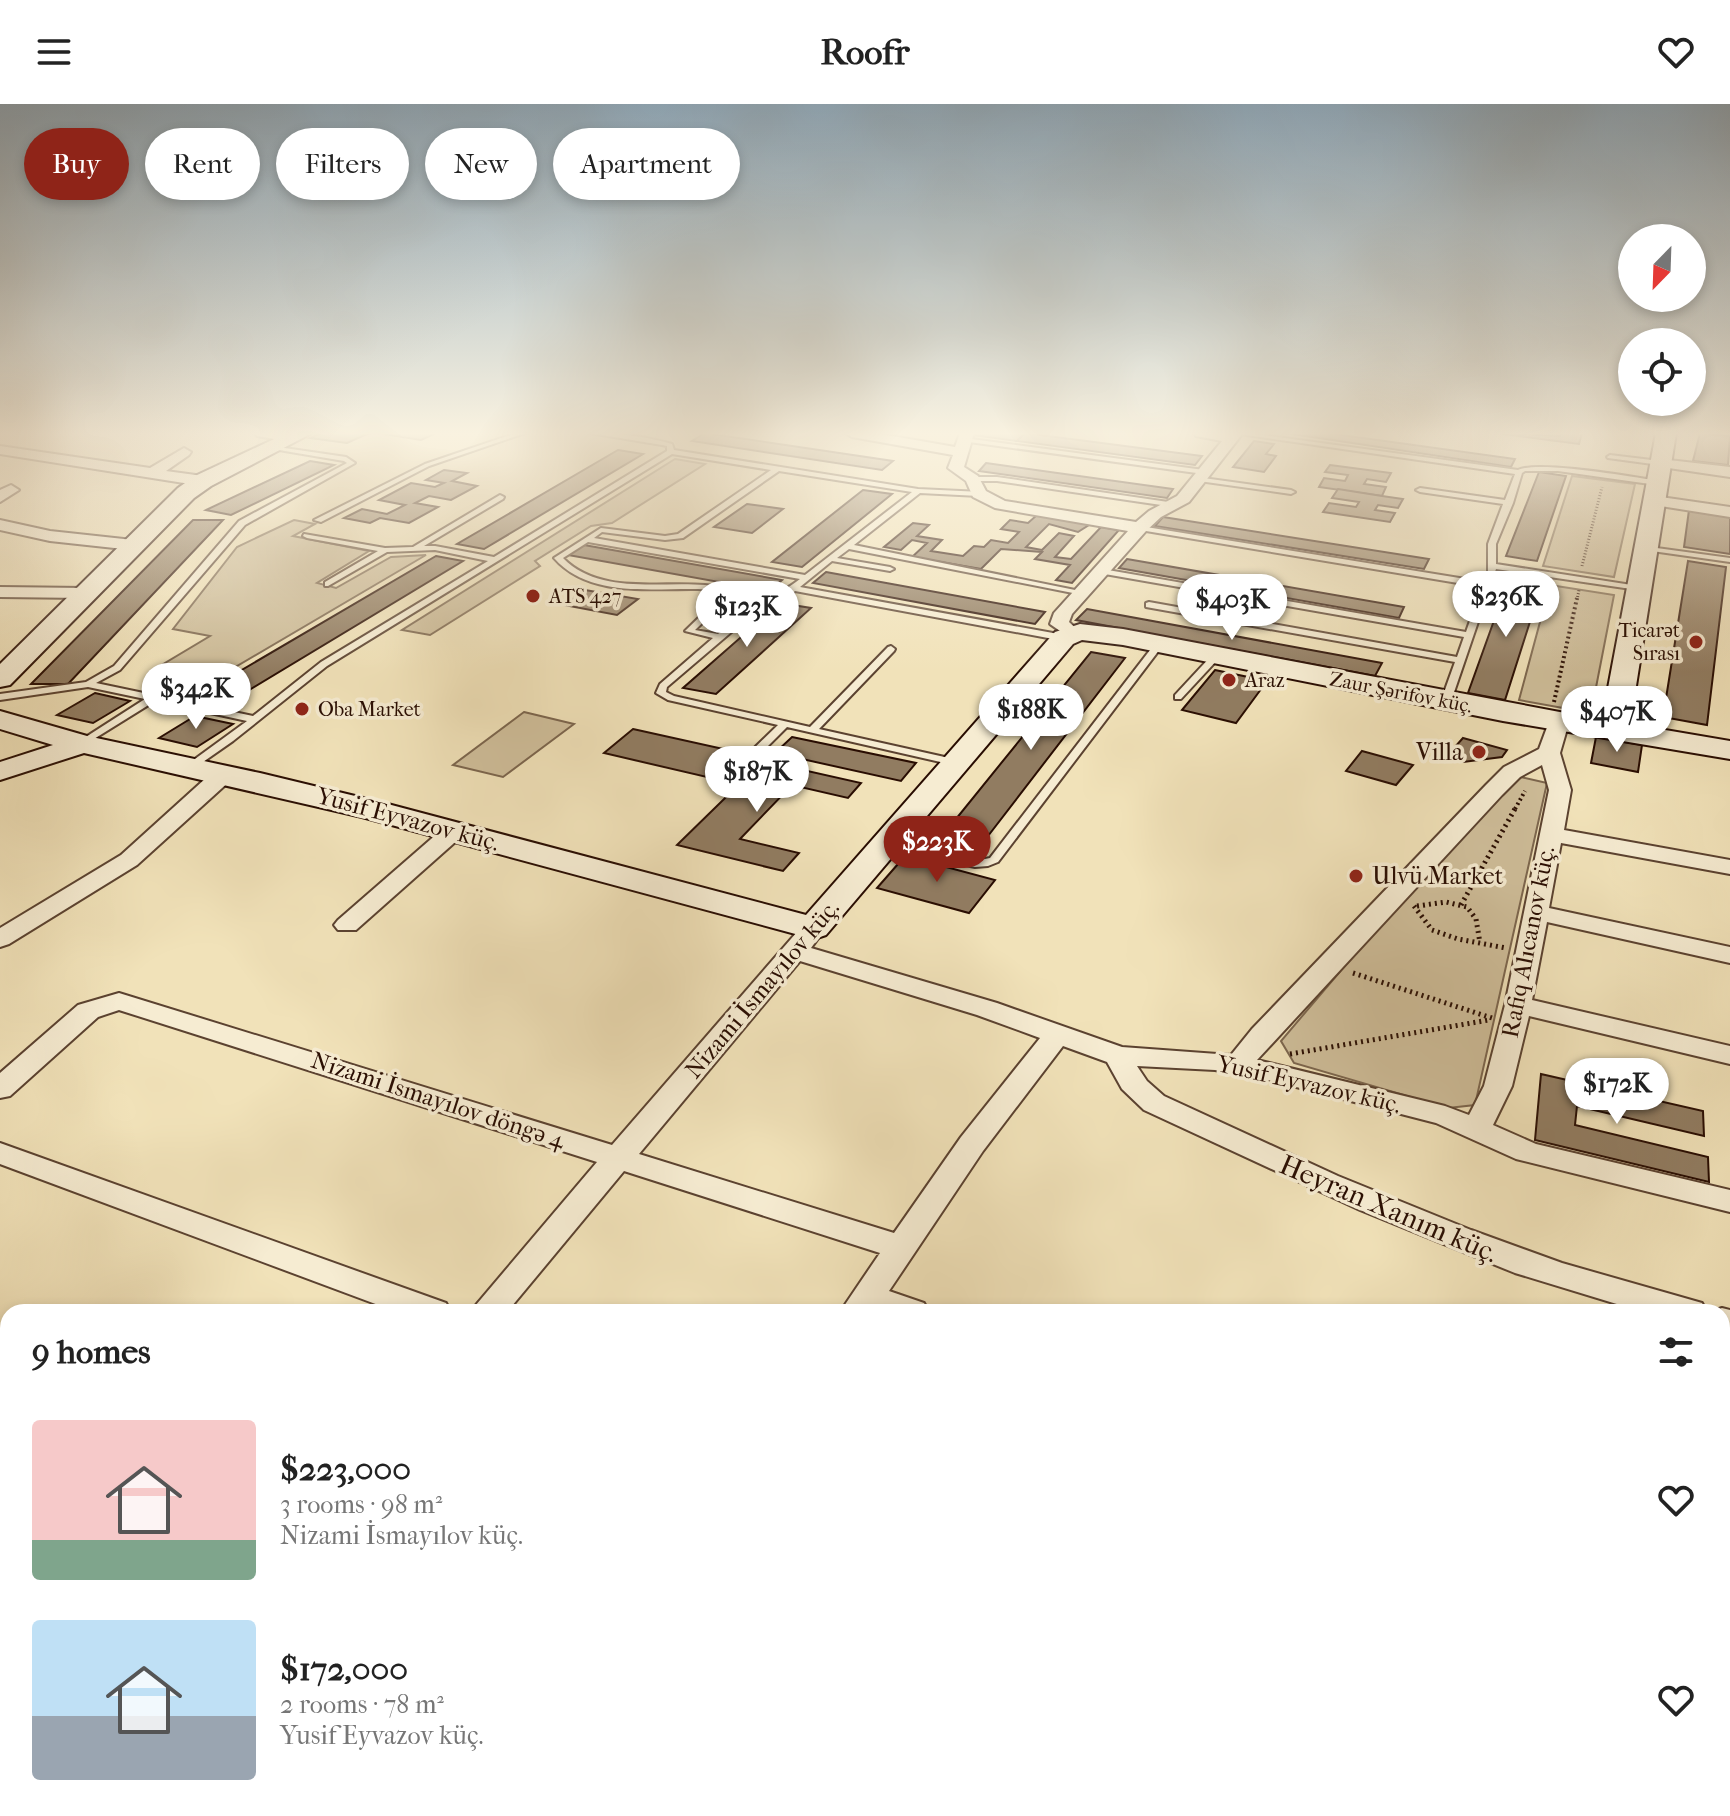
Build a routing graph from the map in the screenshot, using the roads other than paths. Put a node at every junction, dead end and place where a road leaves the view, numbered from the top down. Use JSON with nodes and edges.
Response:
{"nodes":[{"id":1,"x":165,"y":513,"type":"edge"},
{"id":2,"x":261,"y":513,"type":"edge"},
{"id":3,"x":332,"y":513,"type":"edge"},
{"id":4,"x":474,"y":513,"type":"edge"},
{"id":5,"x":573,"y":513,"type":"edge"},
{"id":6,"x":713,"y":513,"type":"edge"},
{"id":7,"x":890,"y":513,"type":"edge"},
{"id":8,"x":1049,"y":513,"type":"edge"},
{"id":9,"x":1157,"y":513,"type":"edge"},
{"id":10,"x":1505,"y":513,"type":"edge"},
{"id":11,"x":1651,"y":513,"type":"edge"},
{"id":12,"x":318,"y":520,"type":"dead end"},
{"id":13,"x":0,"y":525,"type":"edge"},
{"id":14,"x":1140,"y":528,"type":"junction"},
{"id":15,"x":307,"y":536,"type":"dead end"},
{"id":16,"x":586,"y":539,"type":"junction"},
{"id":17,"x":133,"y":545,"type":"junction"},
{"id":18,"x":848,"y":546,"type":"junction"},
{"id":19,"x":417,"y":547,"type":"junction"},
{"id":20,"x":1645,"y":548,"type":"junction"},
{"id":21,"x":385,"y":550,"type":"junction"},
{"id":22,"x":832,"y":559,"type":"junction"},
{"id":23,"x":497,"y":560,"type":"junction"},
{"id":24,"x":1730,"y":560,"type":"edge"},
{"id":25,"x":1492,"y":566,"type":"junction"},
{"id":26,"x":890,"y":569,"type":"dead end"},
{"id":27,"x":1102,"y":571,"type":"junction"},
{"id":28,"x":806,"y":578,"type":"junction"},
{"id":29,"x":328,"y":584,"type":"dead end"},
{"id":30,"x":1486,"y":585,"type":"junction"},
{"id":31,"x":794,"y":588,"type":"junction"},
{"id":32,"x":1638,"y":588,"type":"junction"},
{"id":33,"x":0,"y":592,"type":"edge"},
{"id":34,"x":85,"y":593,"type":"junction"},
{"id":35,"x":1080,"y":593,"type":"junction"},
{"id":36,"x":767,"y":597,"type":"junction"},
{"id":37,"x":721,"y":601,"type":"dead end"},
{"id":38,"x":1149,"y":605,"type":"dead end"},
{"id":39,"x":1469,"y":635,"type":"junction"},
{"id":40,"x":1069,"y":636,"type":"junction"},
{"id":41,"x":720,"y":637,"type":"junction"},
{"id":42,"x":1160,"y":643,"type":"junction"},
{"id":43,"x":891,"y":649,"type":"dead end"},
{"id":44,"x":1217,"y":655,"type":"junction"},
{"id":45,"x":1460,"y":660,"type":"junction"},
{"id":46,"x":0,"y":679,"type":"edge"},
{"id":47,"x":88,"y":684,"type":"junction"},
{"id":48,"x":0,"y":697,"type":"edge"},
{"id":49,"x":1178,"y":697,"type":"dead end"},
{"id":50,"x":153,"y":698,"type":"junction"},
{"id":51,"x":1446,"y":701,"type":"junction"},
{"id":52,"x":1556,"y":714,"type":"junction"},
{"id":53,"x":253,"y":719,"type":"junction"},
{"id":54,"x":0,"y":720,"type":"edge"},
{"id":55,"x":785,"y":724,"type":"junction"},
{"id":56,"x":812,"y":730,"type":"junction"},
{"id":57,"x":1614,"y":731,"type":"junction"},
{"id":58,"x":81,"y":744,"type":"junction"},
{"id":59,"x":1730,"y":749,"type":"edge"},
{"id":60,"x":1549,"y":753,"type":"junction"},
{"id":61,"x":748,"y":760,"type":"dead end"},
{"id":62,"x":958,"y":763,"type":"junction"},
{"id":63,"x":189,"y":767,"type":"junction"},
{"id":64,"x":0,"y":771,"type":"edge"},
{"id":65,"x":224,"y":774,"type":"junction"},
{"id":66,"x":454,"y":831,"type":"junction"},
{"id":67,"x":1549,"y":834,"type":"junction"},
{"id":68,"x":886,"y":845,"type":"junction"},
{"id":69,"x":1730,"y":867,"type":"edge"},
{"id":70,"x":1534,"y":912,"type":"junction"},
{"id":71,"x":347,"y":925,"type":"dead end"},
{"id":72,"x":0,"y":939,"type":"edge"},
{"id":73,"x":804,"y":940,"type":"junction"},
{"id":74,"x":1730,"y":955,"type":"edge"},
{"id":75,"x":1518,"y":1005,"type":"junction"},
{"id":76,"x":1058,"y":1034,"type":"junction"},
{"id":77,"x":1730,"y":1055,"type":"edge"},
{"id":78,"x":1119,"y":1056,"type":"junction"},
{"id":79,"x":1239,"y":1064,"type":"junction"},
{"id":80,"x":2,"y":1085,"type":"edge"},
{"id":81,"x":1477,"y":1128,"type":"junction"},
{"id":82,"x":0,"y":1153,"type":"edge"},
{"id":83,"x":619,"y":1157,"type":"junction"},
{"id":84,"x":1730,"y":1201,"type":"edge"},
{"id":85,"x":900,"y":1247,"type":"junction"},
{"id":86,"x":412,"y":1304,"type":"edge"},
{"id":87,"x":494,"y":1304,"type":"edge"},
{"id":88,"x":862,"y":1304,"type":"edge"},
{"id":89,"x":1661,"y":1304,"type":"edge"}],
"edges":[{"from":1,"to":17,"type":"street"},
{"from":2,"to":47,"type":"lane"},
{"from":3,"to":12,"type":"lane"},
{"from":4,"to":19,"type":"lane"},
{"from":5,"to":23,"type":"lane"},
{"from":6,"to":16,"type":"lane"},
{"from":7,"to":18,"type":"lane"},
{"from":8,"to":14,"type":"street"},
{"from":9,"to":14,"type":"street"},
{"from":10,"to":25,"type":"lane"},
{"from":11,"to":20,"type":"street"},
{"from":13,"to":17,"type":"street"},
{"from":14,"to":27,"type":"street"},
{"from":14,"to":30,"type":"lane"},
{"from":15,"to":21,"type":"lane"},
{"from":16,"to":28,"type":"lane"},
{"from":16,"to":36,"type":"lane"},
{"from":17,"to":34,"type":"street"},
{"from":18,"to":22,"type":"lane"},
{"from":18,"to":35,"type":"lane"},
{"from":19,"to":21,"type":"lane"},
{"from":19,"to":23,"type":"lane"},
{"from":20,"to":24,"type":"lane"},
{"from":20,"to":32,"type":"street"},
{"from":21,"to":29,"type":"lane"},
{"from":22,"to":26,"type":"lane"},
{"from":22,"to":28,"type":"lane"},
{"from":23,"to":53,"type":"lane"},
{"from":25,"to":30,"type":"lane"},
{"from":25,"to":32,"type":"lane"},
{"from":27,"to":35,"type":"street"},
{"from":27,"to":39,"type":"lane"},
{"from":28,"to":31,"type":"lane"},
{"from":30,"to":39,"type":"lane"},
{"from":31,"to":36,"type":"lane"},
{"from":31,"to":40,"type":"lane"},
{"from":32,"to":57,"type":"street"},
{"from":33,"to":34,"type":"street"},
{"from":34,"to":46,"type":"street"},
{"from":35,"to":40,"type":"street"},
{"from":36,"to":41,"type":"lane"},
{"from":37,"to":41,"type":"lane"},
{"from":38,"to":45,"type":"lane"},
{"from":39,"to":45,"type":"lane"},
{"from":40,"to":42,"type":"street","name":"Zaur Şərifov küç."},
{"from":40,"to":62,"type":"street","name":"Nizami İsmayılov küç."},
{"from":41,"to":55,"type":"lane"},
{"from":42,"to":44,"type":"street","name":"Zaur Şərifov küç."},
{"from":42,"to":68,"type":"lane"},
{"from":43,"to":56,"type":"lane"},
{"from":44,"to":49,"type":"lane"},
{"from":44,"to":51,"type":"street","name":"Zaur Şərifov küç."},
{"from":45,"to":51,"type":"lane"},
{"from":47,"to":48,"type":"lane"},
{"from":47,"to":50,"type":"lane"},
{"from":50,"to":53,"type":"lane"},
{"from":50,"to":58,"type":"lane"},
{"from":51,"to":52,"type":"street","name":"Zaur Şərifov küç."},
{"from":52,"to":57,"type":"street","name":"Zaur Şərifov küç."},
{"from":52,"to":60,"type":"street"},
{"from":53,"to":63,"type":"lane"},
{"from":54,"to":58,"type":"street","name":"Yusif Eyvazov küç."},
{"from":55,"to":56,"type":"lane"},
{"from":55,"to":61,"type":"lane"},
{"from":56,"to":62,"type":"lane"},
{"from":57,"to":59,"type":"street","name":"Zaur Şərifov küç."},
{"from":58,"to":63,"type":"street","name":"Yusif Eyvazov küç."},
{"from":58,"to":64,"type":"street"},
{"from":60,"to":67,"type":"street","name":"Rafiq Alıcanov küç."},
{"from":60,"to":79,"type":"street"},
{"from":62,"to":68,"type":"street","name":"Nizami İsmayılov küç."},
{"from":63,"to":65,"type":"street","name":"Yusif Eyvazov küç."},
{"from":65,"to":66,"type":"street","name":"Yusif Eyvazov küç."},
{"from":65,"to":72,"type":"street"},
{"from":66,"to":71,"type":"street"},
{"from":66,"to":73,"type":"street","name":"Yusif Eyvazov küç."},
{"from":67,"to":69,"type":"street"},
{"from":67,"to":70,"type":"street","name":"Rafiq Alıcanov küç."},
{"from":68,"to":73,"type":"street","name":"Nizami İsmayılov küç."},
{"from":70,"to":74,"type":"street"},
{"from":70,"to":75,"type":"street","name":"Rafiq Alıcanov küç."},
{"from":73,"to":76,"type":"street","name":"Yusif Eyvazov küç."},
{"from":73,"to":83,"type":"street","name":"Nizami İsmayılov küç."},
{"from":75,"to":77,"type":"street"},
{"from":75,"to":81,"type":"street","name":"Rafiq Alıcanov küç."},
{"from":76,"to":78,"type":"street","name":"Yusif Eyvazov küç."},
{"from":76,"to":85,"type":"street"},
{"from":78,"to":79,"type":"street","name":"Yusif Eyvazov küç."},
{"from":78,"to":89,"type":"street","name":"Heyran Xanım küç."},
{"from":79,"to":81,"type":"street","name":"Yusif Eyvazov küç."},
{"from":80,"to":83,"type":"street","name":"Nizami İsmayılov döngə 4"},
{"from":81,"to":84,"type":"street","name":"Yusif Eyvazov küç."},
{"from":82,"to":86,"type":"street"},
{"from":83,"to":85,"type":"street","name":"Nizami İsmayılov döngə 4"},
{"from":83,"to":87,"type":"street","name":"Nizami İsmayılov küç."},
{"from":85,"to":88,"type":"street"}]}
